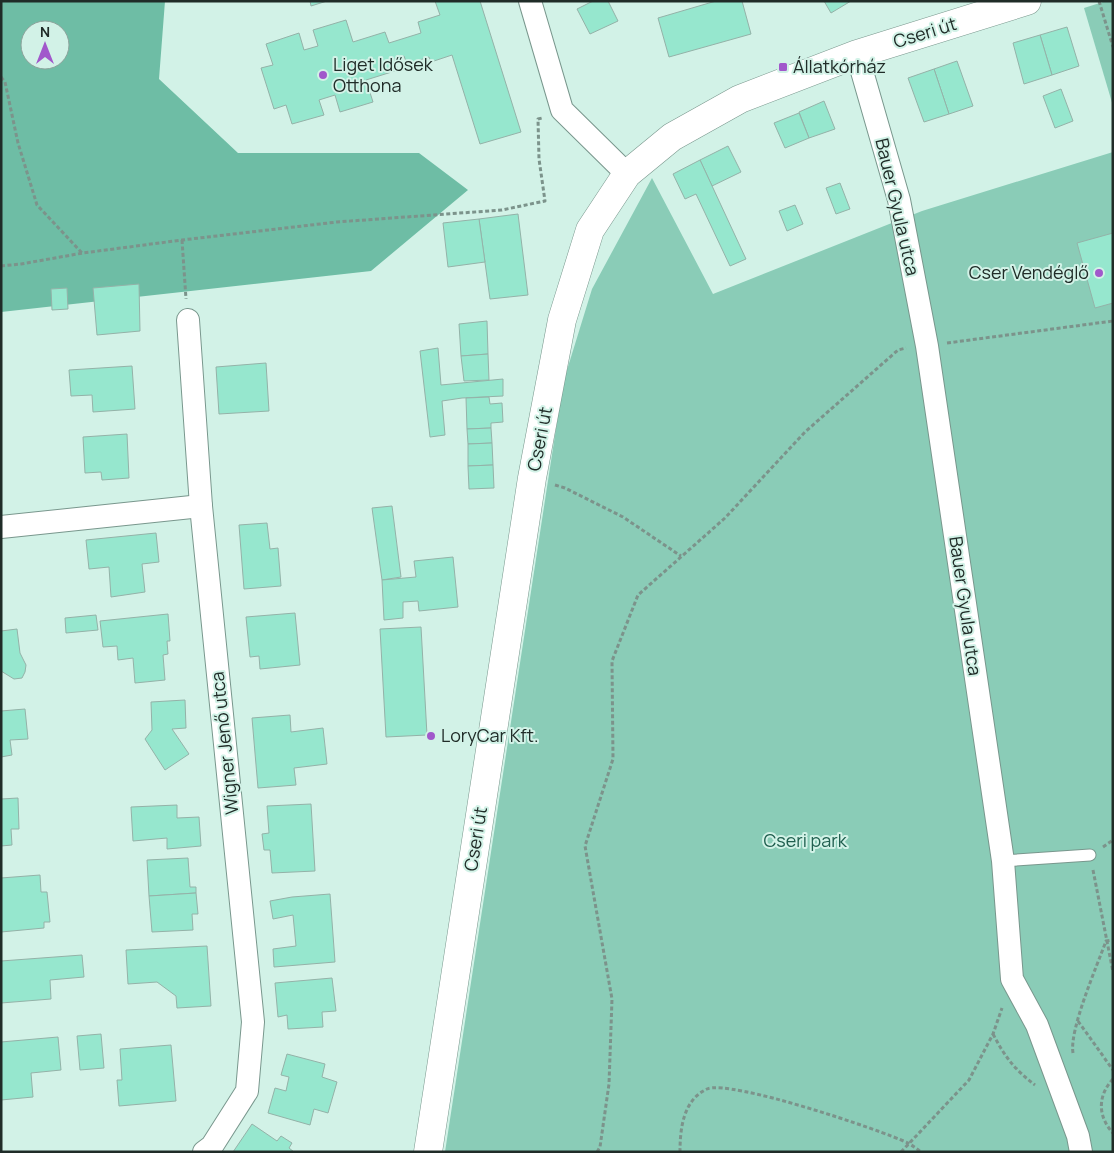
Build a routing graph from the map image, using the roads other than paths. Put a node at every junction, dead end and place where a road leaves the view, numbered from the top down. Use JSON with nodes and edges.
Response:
{"nodes":[{"id":1,"x":530,"y":1,"type":"edge"},
{"id":2,"x":1027,"y":1,"type":"edge"},
{"id":3,"x":982,"y":8,"type":"edge"},
{"id":4,"x":857,"y":54,"type":"junction"},
{"id":5,"x":627,"y":174,"type":"junction"},
{"id":6,"x":188,"y":320,"type":"road end"},
{"id":7,"x":201,"y":506,"type":"junction"},
{"id":8,"x":1,"y":527,"type":"edge"},
{"id":9,"x":1090,"y":855,"type":"road end"},
{"id":10,"x":1003,"y":861,"type":"junction"},
{"id":11,"x":204,"y":1152,"type":"edge"},
{"id":12,"x":428,"y":1152,"type":"edge"},
{"id":13,"x":1081,"y":1152,"type":"edge"}],
"edges":[{"from":1,"to":5,"type":"street"},
{"from":2,"to":3,"type":"street","name":"Cseri út"},
{"from":3,"to":4,"type":"street","name":"Cseri út"},
{"from":4,"to":5,"type":"street","name":"Cseri út"},
{"from":4,"to":10,"type":"street","name":"Bauer Gyula utca"},
{"from":5,"to":12,"type":"street","name":"Cseri út"},
{"from":6,"to":7,"type":"street","name":"Wigner Jenő utca"},
{"from":7,"to":8,"type":"street"},
{"from":7,"to":11,"type":"street","name":"Wigner Jenő utca"},
{"from":9,"to":10,"type":"lane"},
{"from":10,"to":13,"type":"street","name":"Bauer Gyula utca"}]}
